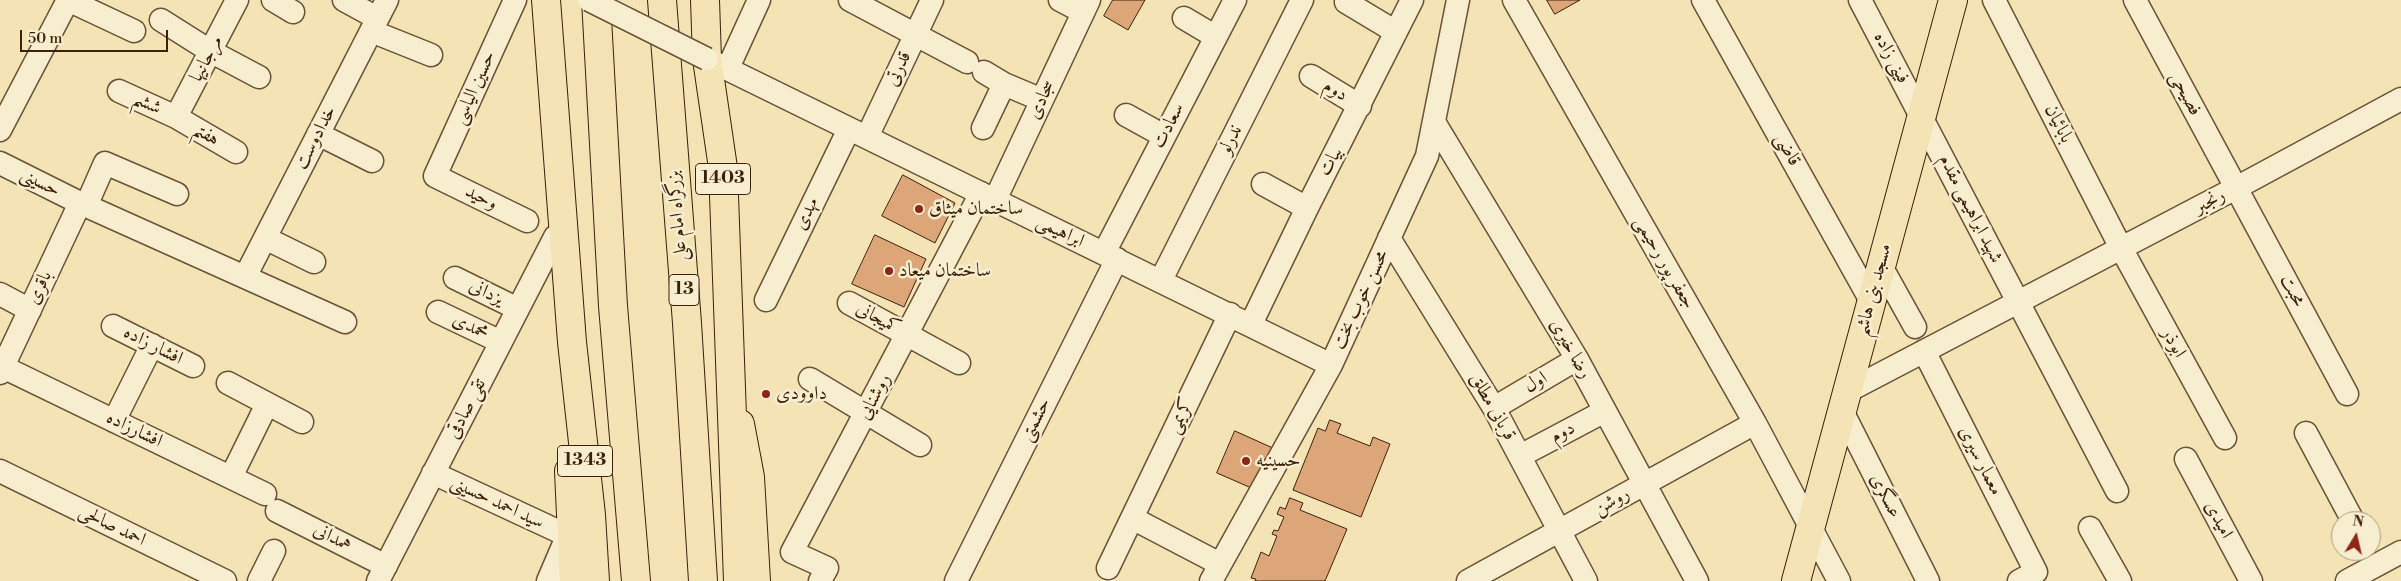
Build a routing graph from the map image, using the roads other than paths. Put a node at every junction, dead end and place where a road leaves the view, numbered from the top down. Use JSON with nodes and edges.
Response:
{"nodes":[{"id":1,"x":68,"y":0,"type":"edge"},
{"id":2,"x":237,"y":0,"type":"edge"},
{"id":3,"x":273,"y":0,"type":"edge"},
{"id":4,"x":344,"y":0,"type":"edge"},
{"id":5,"x":515,"y":0,"type":"edge"},
{"id":6,"x":546,"y":0,"type":"edge"},
{"id":7,"x":589,"y":0,"type":"edge"},
{"id":8,"x":596,"y":0,"type":"edge"},
{"id":9,"x":662,"y":0,"type":"edge"},
{"id":10,"x":705,"y":0,"type":"edge"},
{"id":11,"x":759,"y":0,"type":"edge"},
{"id":12,"x":850,"y":0,"type":"edge"},
{"id":13,"x":932,"y":0,"type":"edge"},
{"id":14,"x":1060,"y":0,"type":"edge"},
{"id":15,"x":1235,"y":0,"type":"edge"},
{"id":16,"x":1302,"y":0,"type":"edge"},
{"id":17,"x":1412,"y":0,"type":"edge"},
{"id":18,"x":1458,"y":0,"type":"edge"},
{"id":19,"x":1514,"y":0,"type":"edge"},
{"id":20,"x":1703,"y":0,"type":"edge"},
{"id":21,"x":1860,"y":0,"type":"edge"},
{"id":22,"x":1953,"y":0,"type":"edge"},
{"id":23,"x":1994,"y":0,"type":"edge"},
{"id":24,"x":2135,"y":0,"type":"edge"},
{"id":25,"x":1346,"y":2,"type":"dead end"},
{"id":26,"x":1086,"y":6,"type":"edge"},
{"id":27,"x":293,"y":12,"type":"dead end"},
{"id":28,"x":378,"y":16,"type":"edge"},
{"id":29,"x":1184,"y":18,"type":"dead end"},
{"id":30,"x":161,"y":20,"type":"dead end"},
{"id":31,"x":134,"y":31,"type":"dead end"},
{"id":32,"x":1396,"y":32,"type":"junction"},
{"id":33,"x":915,"y":34,"type":"junction"},
{"id":34,"x":1216,"y":37,"type":"junction"},
{"id":35,"x":210,"y":51,"type":"junction"},
{"id":36,"x":431,"y":55,"type":"dead end"},
{"id":37,"x":718,"y":64,"type":"junction"},
{"id":38,"x":1311,"y":76,"type":"dead end"},
{"id":39,"x":259,"y":78,"type":"dead end"},
{"id":40,"x":1004,"y":84,"type":"junction"},
{"id":41,"x":119,"y":91,"type":"dead end"},
{"id":42,"x":2401,"y":99,"type":"edge"},
{"id":43,"x":1042,"y":100,"type":"junction"},
{"id":44,"x":1360,"y":106,"type":"junction"},
{"id":45,"x":1126,"y":115,"type":"dead end"},
{"id":46,"x":1922,"y":116,"type":"junction"},
{"id":47,"x":176,"y":117,"type":"junction"},
{"id":48,"x":1434,"y":122,"type":"junction"},
{"id":49,"x":983,"y":128,"type":"dead end"},
{"id":50,"x":0,"y":130,"type":"edge"},
{"id":51,"x":858,"y":133,"type":"junction"},
{"id":52,"x":318,"y":134,"type":"junction"},
{"id":53,"x":1164,"y":136,"type":"junction"},
{"id":54,"x":236,"y":152,"type":"dead end"},
{"id":55,"x":372,"y":162,"type":"dead end"},
{"id":56,"x":0,"y":163,"type":"edge"},
{"id":57,"x":435,"y":176,"type":"joint"},
{"id":58,"x":1264,"y":184,"type":"dead end"},
{"id":59,"x":2236,"y":188,"type":"junction"},
{"id":60,"x":176,"y":194,"type":"dead end"},
{"id":61,"x":988,"y":197,"type":"junction"},
{"id":62,"x":83,"y":204,"type":"junction"},
{"id":63,"x":1307,"y":208,"type":"junction"},
{"id":64,"x":527,"y":221,"type":"dead end"},
{"id":65,"x":555,"y":237,"type":"dead end"},
{"id":66,"x":265,"y":238,"type":"junction"},
{"id":67,"x":1389,"y":238,"type":"junction"},
{"id":68,"x":2121,"y":248,"type":"junction"},
{"id":69,"x":1110,"y":256,"type":"junction"},
{"id":70,"x":314,"y":262,"type":"dead end"},
{"id":71,"x":1881,"y":266,"type":"junction"},
{"id":72,"x":245,"y":277,"type":"junction"},
{"id":73,"x":455,"y":278,"type":"dead end"},
{"id":74,"x":1161,"y":280,"type":"junction"},
{"id":75,"x":0,"y":294,"type":"edge"},
{"id":76,"x":766,"y":300,"type":"dead end"},
{"id":77,"x":1871,"y":301,"type":"junction"},
{"id":78,"x":2018,"y":302,"type":"junction"},
{"id":79,"x":848,"y":303,"type":"dead end"},
{"id":80,"x":518,"y":309,"type":"junction"},
{"id":81,"x":30,"y":310,"type":"junction"},
{"id":82,"x":438,"y":312,"type":"dead end"},
{"id":83,"x":1230,"y":314,"type":"junction"},
{"id":84,"x":345,"y":322,"type":"dead end"},
{"id":85,"x":1252,"y":324,"type":"junction"},
{"id":86,"x":113,"y":326,"type":"dead end"},
{"id":87,"x":1915,"y":327,"type":"dead end"},
{"id":88,"x":907,"y":336,"type":"junction"},
{"id":89,"x":501,"y":342,"type":"junction"},
{"id":90,"x":572,"y":342,"type":"junction"},
{"id":91,"x":152,"y":345,"type":"junction"},
{"id":92,"x":1924,"y":351,"type":"junction"},
{"id":93,"x":1577,"y":358,"type":"junction"},
{"id":94,"x":728,"y":359,"type":"junction"},
{"id":95,"x":959,"y":363,"type":"dead end"},
{"id":96,"x":1331,"y":365,"type":"junction"},
{"id":97,"x":194,"y":366,"type":"dead end"},
{"id":98,"x":1,"y":370,"type":"edge"},
{"id":99,"x":810,"y":379,"type":"dead end"},
{"id":100,"x":228,"y":383,"type":"dead end"},
{"id":101,"x":2347,"y":394,"type":"dead end"},
{"id":102,"x":1845,"y":401,"type":"junction"},
{"id":103,"x":267,"y":404,"type":"junction"},
{"id":104,"x":1494,"y":408,"type":"junction"},
{"id":105,"x":1605,"y":411,"type":"junction"},
{"id":106,"x":866,"y":412,"type":"junction"},
{"id":107,"x":114,"y":421,"type":"junction"},
{"id":108,"x":302,"y":422,"type":"dead end"},
{"id":109,"x":1755,"y":423,"type":"junction"},
{"id":110,"x":2306,"y":433,"type":"dead end"},
{"id":111,"x":2225,"y":438,"type":"dead end"},
{"id":112,"x":920,"y":445,"type":"dead end"},
{"id":113,"x":1520,"y":456,"type":"junction"},
{"id":114,"x":2186,"y":459,"type":"dead end"},
{"id":115,"x":0,"y":471,"type":"edge"},
{"id":116,"x":433,"y":474,"type":"junction"},
{"id":117,"x":231,"y":477,"type":"junction"},
{"id":118,"x":1645,"y":484,"type":"junction"},
{"id":119,"x":2117,"y":491,"type":"dead end"},
{"id":120,"x":271,"y":502,"type":"joint"},
{"id":121,"x":2348,"y":511,"type":"edge"},
{"id":122,"x":1132,"y":518,"type":"junction"},
{"id":123,"x":1811,"y":527,"type":"junction"},
{"id":124,"x":2090,"y":528,"type":"dead end"},
{"id":125,"x":1559,"y":531,"type":"junction"},
{"id":126,"x":274,"y":551,"type":"dead end"},
{"id":127,"x":2401,"y":552,"type":"edge"},
{"id":128,"x":2378,"y":566,"type":"edge"},
{"id":129,"x":1108,"y":568,"type":"dead end"},
{"id":130,"x":382,"y":573,"type":"edge"},
{"id":131,"x":1216,"y":573,"type":"edge"},
{"id":132,"x":2028,"y":577,"type":"edge"},
{"id":133,"x":225,"y":581,"type":"edge"},
{"id":134,"x":259,"y":581,"type":"edge"},
{"id":135,"x":548,"y":581,"type":"edge"},
{"id":136,"x":574,"y":581,"type":"edge"},
{"id":137,"x":595,"y":581,"type":"edge"},
{"id":138,"x":636,"y":581,"type":"edge"},
{"id":139,"x":703,"y":581,"type":"edge"},
{"id":140,"x":738,"y":581,"type":"edge"},
{"id":141,"x":756,"y":581,"type":"edge"},
{"id":142,"x":820,"y":581,"type":"edge"},
{"id":143,"x":956,"y":581,"type":"edge"},
{"id":144,"x":1468,"y":581,"type":"edge"},
{"id":145,"x":1586,"y":581,"type":"edge"},
{"id":146,"x":1698,"y":581,"type":"edge"},
{"id":147,"x":1796,"y":581,"type":"edge"},
{"id":148,"x":1839,"y":581,"type":"edge"},
{"id":149,"x":1928,"y":581,"type":"edge"},
{"id":150,"x":2120,"y":581,"type":"edge"},
{"id":151,"x":2251,"y":581,"type":"edge"},
{"id":152,"x":2347,"y":581,"type":"edge"}],
"edges":[{"from":1,"to":31,"type":"street"},
{"from":1,"to":50,"type":"street"},
{"from":2,"to":35,"type":"street","name":"مرجانیها"},
{"from":3,"to":27,"type":"street"},
{"from":4,"to":28,"type":"street"},
{"from":5,"to":57,"type":"street","name":"حسین الیاسی"},
{"from":6,"to":90,"type":"main road"},
{"from":7,"to":37,"type":"street","name":"ابراهیمی","bridge":true},
{"from":8,"to":138,"type":"main road"},
{"from":9,"to":139,"type":"main road","name":"بزرگراه امام علی","number":"13"},
{"from":10,"to":37,"type":"main road","number":"1403"},
{"from":11,"to":37,"type":"street"},
{"from":12,"to":33,"type":"street"},
{"from":13,"to":33,"type":"street","name":"قدرتی"},
{"from":14,"to":26,"type":"street"},
{"from":15,"to":34,"type":"street","name":"سعادت"},
{"from":16,"to":74,"type":"street","name":"ندرلو"},
{"from":17,"to":32,"type":"street","name":"بیات"},
{"from":18,"to":48,"type":"street","name":"محسن خوب بخت"},
{"from":19,"to":109,"type":"street","name":"جعفر پور رحیمی"},
{"from":20,"to":77,"type":"street","name":"قاضی"},
{"from":21,"to":46,"type":"street","name":"فینی زاده"},
{"from":22,"to":46,"type":"main road","name":"مسجد بنی هاشم"},
{"from":23,"to":68,"type":"street","name":"بابائیان"},
{"from":24,"to":59,"type":"street","name":"فصیحی"},
{"from":25,"to":32,"type":"street"},
{"from":26,"to":43,"type":"street","name":"سجادی"},
{"from":28,"to":36,"type":"street"},
{"from":28,"to":52,"type":"street","name":"خدادوست"},
{"from":29,"to":34,"type":"street"},
{"from":30,"to":35,"type":"street"},
{"from":32,"to":44,"type":"street","name":"بیات"},
{"from":33,"to":40,"type":"street"},
{"from":33,"to":51,"type":"street","name":"قدرتی"},
{"from":34,"to":53,"type":"street","name":"سعادت"},
{"from":35,"to":39,"type":"street"},
{"from":35,"to":47,"type":"street","name":"مرجانیها"},
{"from":37,"to":51,"type":"street","name":"ابراهیمی"},
{"from":37,"to":94,"type":"main road","number":"1403"},
{"from":38,"to":44,"type":"street","name":"دوم"},
{"from":40,"to":43,"type":"street"},
{"from":40,"to":49,"type":"street"},
{"from":41,"to":47,"type":"street","name":"ششم"},
{"from":42,"to":59,"type":"street","name":"رنجبر"},
{"from":43,"to":61,"type":"street","name":"سجادی"},
{"from":44,"to":63,"type":"street","name":"بیات"},
{"from":45,"to":53,"type":"street"},
{"from":46,"to":71,"type":"main road","name":"مسجد بنی هاشم"},
{"from":46,"to":78,"type":"street","name":"شهید ابراهیمی مقدم"},
{"from":47,"to":54,"type":"street","name":"هفتم"},
{"from":48,"to":67,"type":"street","name":"محسن خوب بخت"},
{"from":48,"to":93,"type":"street","name":"رضا خیری"},
{"from":51,"to":61,"type":"street","name":"ابراهیمی"},
{"from":51,"to":76,"type":"street","name":"مهدی"},
{"from":52,"to":55,"type":"street"},
{"from":52,"to":66,"type":"street","name":"خدادوست"},
{"from":53,"to":69,"type":"street","name":"سعادت"},
{"from":56,"to":62,"type":"street","name":"حسینی"},
{"from":57,"to":64,"type":"street","name":"وحید"},
{"from":58,"to":63,"type":"street"},
{"from":59,"to":68,"type":"street","name":"رنجبر"},
{"from":59,"to":101,"type":"street","name":"محبت"},
{"from":60,"to":62,"type":"street","name":"باقری"},
{"from":61,"to":69,"type":"street","name":"ابراهیمی"},
{"from":61,"to":88,"type":"street","name":"روشنایی"},
{"from":62,"to":72,"type":"street"},
{"from":62,"to":81,"type":"street","name":"باقری"},
{"from":63,"to":85,"type":"street","name":"بیات"},
{"from":65,"to":80,"type":"street","name":"تقی صادقی"},
{"from":66,"to":70,"type":"street"},
{"from":66,"to":72,"type":"street","name":"خدادوست"},
{"from":67,"to":96,"type":"street","name":"محسن خوب بخت"},
{"from":67,"to":104,"type":"street","name":"قربانی مطلق"},
{"from":68,"to":78,"type":"street","name":"رنجبر"},
{"from":68,"to":111,"type":"street","name":"ابوذر"},
{"from":69,"to":74,"type":"street","name":"ابراهیمی"},
{"from":69,"to":143,"type":"street","name":"حشمتی"},
{"from":71,"to":77,"type":"main road","name":"مسجد بنی هاشم"},
{"from":71,"to":87,"type":"street"},
{"from":72,"to":84,"type":"street"},
{"from":73,"to":80,"type":"street","name":"یزدانی"},
{"from":74,"to":83,"type":"street","name":"ابراهیمی"},
{"from":75,"to":81,"type":"street"},
{"from":77,"to":102,"type":"main road","name":"مسجد بنی هاشم"},
{"from":78,"to":92,"type":"street","name":"رنجبر"},
{"from":78,"to":119,"type":"street"},
{"from":79,"to":88,"type":"street","name":"کمیجانی"},
{"from":80,"to":89,"type":"street","name":"تقی صادقی"},
{"from":81,"to":98,"type":"street","name":"باقری"},
{"from":82,"to":89,"type":"street","name":"محمدی"},
{"from":83,"to":85,"type":"street","name":"ابراهیمی"},
{"from":83,"to":122,"type":"street","name":"کریمی"},
{"from":85,"to":96,"type":"street","name":"ابراهیمی"},
{"from":86,"to":91,"type":"street","name":"افشار زاده"},
{"from":88,"to":95,"type":"street","name":"کمیجانی"},
{"from":88,"to":106,"type":"street","name":"روشنایی"},
{"from":89,"to":116,"type":"street","name":"تقی صادقی"},
{"from":90,"to":136,"type":"main road","number":"1343"},
{"from":90,"to":137,"type":"main road","number":"1343"},
{"from":91,"to":97,"type":"street","name":"افشار زاده"},
{"from":91,"to":107,"type":"street"},
{"from":92,"to":102,"type":"street","name":"رنجبر"},
{"from":92,"to":132,"type":"street","name":"معمار سیری"},
{"from":93,"to":104,"type":"street","name":"اول"},
{"from":93,"to":105,"type":"street","name":"رضا خیری"},
{"from":94,"to":140,"type":"main road"},
{"from":94,"to":141,"type":"main road"},
{"from":96,"to":131,"type":"street","name":"محسن خوب بخت"},
{"from":98,"to":107,"type":"street","name":"افشارزاده"},
{"from":99,"to":106,"type":"street"},
{"from":100,"to":103,"type":"street"},
{"from":102,"to":123,"type":"main road","name":"مسجد بنی هاشم"},
{"from":102,"to":149,"type":"street","name":"عسگری"},
{"from":103,"to":108,"type":"street"},
{"from":103,"to":117,"type":"street"},
{"from":104,"to":113,"type":"street","name":"قربانی مطلق"},
{"from":105,"to":113,"type":"street","name":"دوم"},
{"from":105,"to":118,"type":"street","name":"رضا خیری"},
{"from":106,"to":112,"type":"street"},
{"from":106,"to":142,"type":"street","name":"روشنایی"},
{"from":107,"to":117,"type":"street","name":"افشارزاده"},
{"from":109,"to":118,"type":"street","name":"روشن"},
{"from":109,"to":123,"type":"street","name":"جعفر پور رحیمی"},
{"from":110,"to":121,"type":"street"},
{"from":113,"to":125,"type":"street","name":"قربانی مطلق"},
{"from":114,"to":151,"type":"street","name":"امیدی"},
{"from":115,"to":133,"type":"street","name":"احمد صالحی"},
{"from":116,"to":130,"type":"street","name":"تقی صادقی"},
{"from":116,"to":135,"type":"street","name":"سید احمد حسینی"},
{"from":117,"to":120,"type":"street","name":"افشارزاده"},
{"from":118,"to":125,"type":"street","name":"روشن"},
{"from":118,"to":146,"type":"street","name":"رضا خیری"},
{"from":120,"to":130,"type":"street","name":"همدانی"},
{"from":122,"to":129,"type":"street","name":"کریمی"},
{"from":122,"to":131,"type":"street"},
{"from":123,"to":147,"type":"main road","name":"مسجد بنی هاشم"},
{"from":123,"to":148,"type":"street","name":"جعفر پور رحیمی"},
{"from":124,"to":150,"type":"street"},
{"from":125,"to":144,"type":"street","name":"روشن"},
{"from":125,"to":145,"type":"street","name":"قربانی مطلق"},
{"from":126,"to":134,"type":"street"},
{"from":127,"to":128,"type":"street"},
{"from":128,"to":152,"type":"street"}]}
